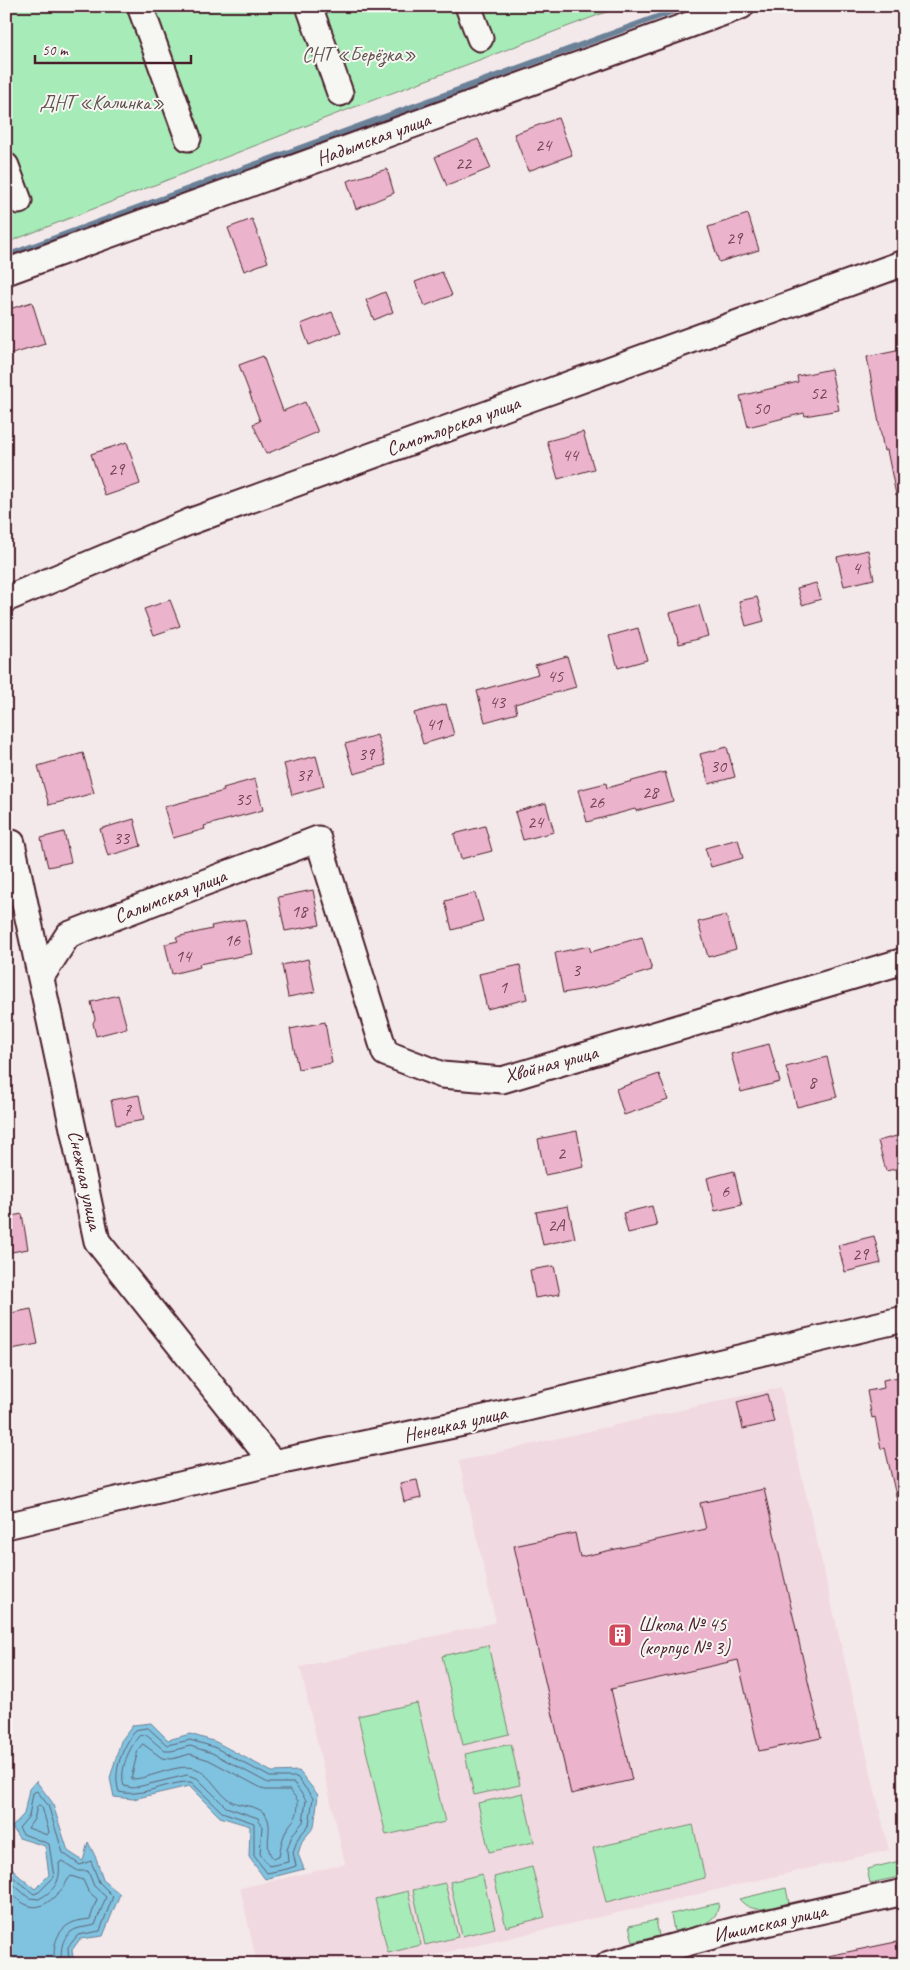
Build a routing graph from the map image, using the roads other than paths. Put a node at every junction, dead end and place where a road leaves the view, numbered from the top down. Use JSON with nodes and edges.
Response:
{"nodes":[{"id":1,"x":140,"y":6,"type":"edge"},
{"id":2,"x":309,"y":6,"type":"edge"},
{"id":3,"x":468,"y":6,"type":"edge"},
{"id":4,"x":741,"y":6,"type":"edge"},
{"id":5,"x":480,"y":38,"type":"dead end"},
{"id":6,"x":340,"y":93,"type":"dead end"},
{"id":7,"x":188,"y":138,"type":"dead end"},
{"id":8,"x":6,"y":166,"type":"edge"},
{"id":9,"x":19,"y":202,"type":"dead end"},
{"id":10,"x":904,"y":263,"type":"edge"},
{"id":11,"x":6,"y":272,"type":"edge"},
{"id":12,"x":6,"y":599,"type":"edge"},
{"id":13,"x":318,"y":839,"type":"joint"},
{"id":14,"x":12,"y":843,"type":"dead end"},
{"id":15,"x":904,"y":961,"type":"edge"},
{"id":16,"x":41,"y":977,"type":"junction"},
{"id":17,"x":904,"y":1319,"type":"edge"},
{"id":18,"x":273,"y":1463,"type":"junction"},
{"id":19,"x":6,"y":1526,"type":"edge"},
{"id":20,"x":904,"y":1892,"type":"edge"},
{"id":21,"x":609,"y":1964,"type":"edge"}],
"edges":[{"from":1,"to":7,"type":"street"},
{"from":2,"to":6,"type":"street"},
{"from":3,"to":5,"type":"street"},
{"from":4,"to":11,"type":"street","name":"Надымская улица"},
{"from":8,"to":9,"type":"street"},
{"from":10,"to":12,"type":"street","name":"Самотлорская улица"},
{"from":13,"to":15,"type":"street","name":"Хвойная улица"},
{"from":13,"to":16,"type":"street","name":"Салымская улица"},
{"from":14,"to":16,"type":"street","name":"Снежная улица"},
{"from":16,"to":18,"type":"street","name":"Снежная улица"},
{"from":17,"to":18,"type":"street","name":"Ненецкая улица"},
{"from":18,"to":19,"type":"street","name":"Ненецкая улица"},
{"from":20,"to":21,"type":"street","name":"Ишимская улица"}]}
